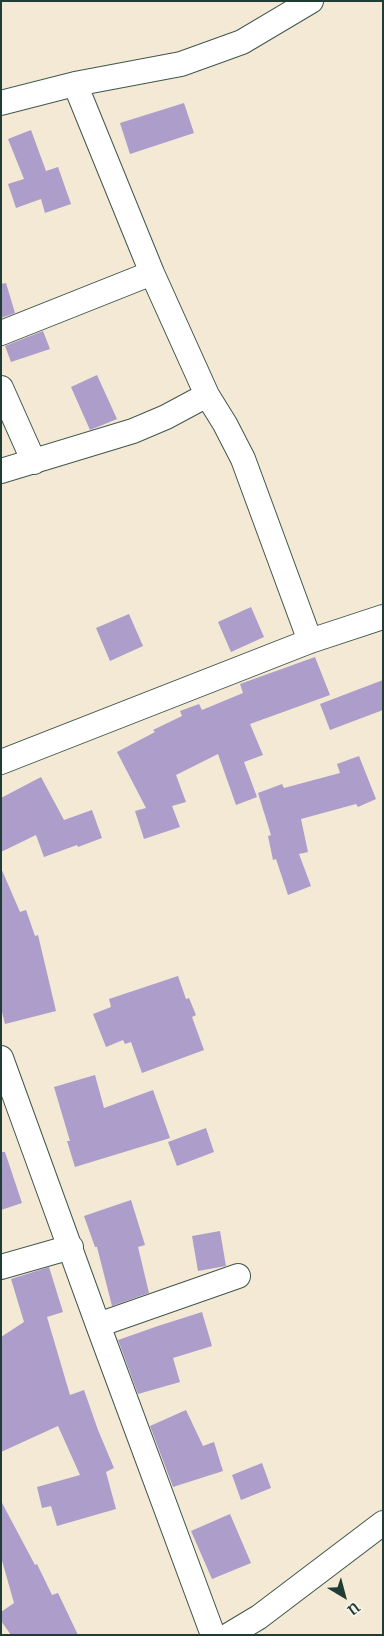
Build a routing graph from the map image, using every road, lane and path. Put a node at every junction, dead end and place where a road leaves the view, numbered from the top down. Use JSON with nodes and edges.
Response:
{"nodes":[{"id":1,"x":311,"y":1,"type":"edge"},
{"id":2,"x":75,"y":84,"type":"junction"},
{"id":3,"x":2,"y":99,"type":"edge"},
{"id":4,"x":152,"y":273,"type":"junction"},
{"id":5,"x":1,"y":333,"type":"edge"},
{"id":6,"x":1,"y":388,"type":"edge"},
{"id":7,"x":207,"y":394,"type":"junction"},
{"id":8,"x":34,"y":462,"type":"junction"},
{"id":9,"x":1,"y":471,"type":"edge"},
{"id":10,"x":383,"y":616,"type":"edge"},
{"id":11,"x":310,"y":641,"type":"junction"},
{"id":12,"x":1,"y":762,"type":"edge"},
{"id":13,"x":1,"y":1058,"type":"edge"},
{"id":14,"x":71,"y":1247,"type":"junction"},
{"id":15,"x":1,"y":1267,"type":"edge"},
{"id":16,"x":238,"y":1276,"type":"dead end"},
{"id":17,"x":98,"y":1325,"type":"junction"},
{"id":18,"x":383,"y":1523,"type":"edge"},
{"id":19,"x":213,"y":1635,"type":"edge"},
{"id":20,"x":229,"y":1635,"type":"edge"}],
"edges":[{"from":1,"to":2,"type":"street"},
{"from":2,"to":3,"type":"street"},
{"from":2,"to":4,"type":"street"},
{"from":4,"to":5,"type":"street"},
{"from":4,"to":7,"type":"street"},
{"from":6,"to":8,"type":"street"},
{"from":7,"to":8,"type":"street"},
{"from":7,"to":11,"type":"street"},
{"from":8,"to":9,"type":"street"},
{"from":10,"to":11,"type":"street"},
{"from":11,"to":12,"type":"street"},
{"from":13,"to":14,"type":"street"},
{"from":14,"to":15,"type":"street"},
{"from":14,"to":17,"type":"street"},
{"from":16,"to":17,"type":"street"},
{"from":17,"to":19,"type":"street"},
{"from":18,"to":20,"type":"street"}]}
